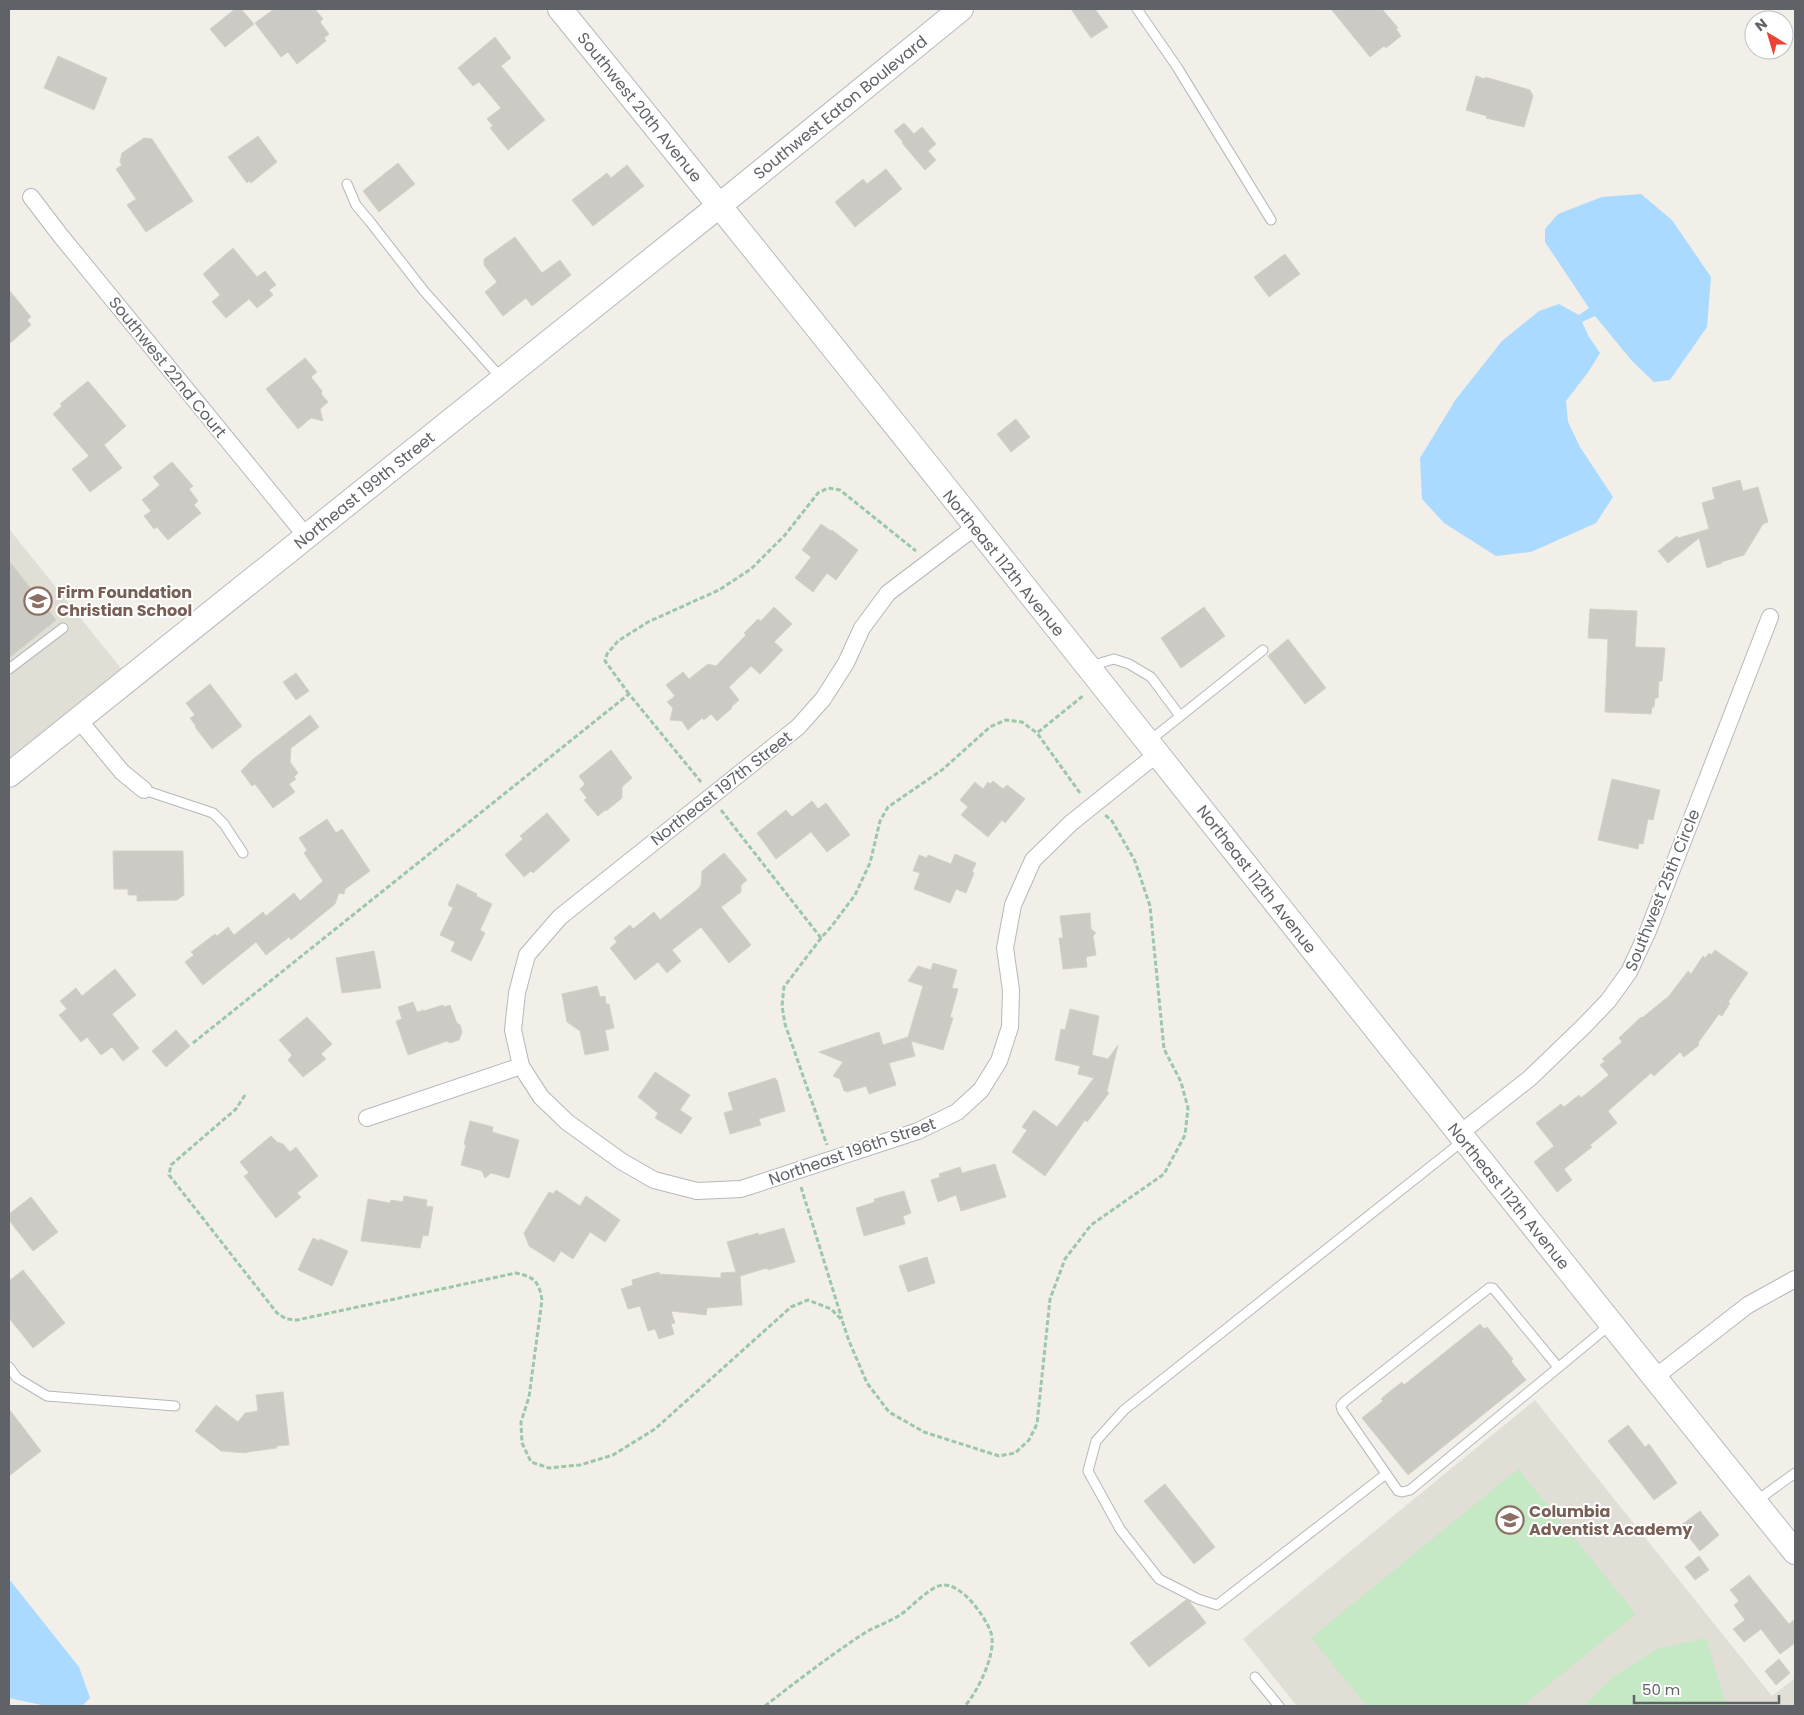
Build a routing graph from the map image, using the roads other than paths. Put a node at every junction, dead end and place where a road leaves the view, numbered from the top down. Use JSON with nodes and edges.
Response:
{"nodes":[{"id":1,"x":560,"y":9,"type":"edge"},
{"id":2,"x":961,"y":9,"type":"edge"},
{"id":3,"x":1137,"y":9,"type":"edge"},
{"id":4,"x":347,"y":184,"type":"dead end"},
{"id":5,"x":31,"y":197,"type":"dead end"},
{"id":6,"x":720,"y":205,"type":"junction"},
{"id":7,"x":1271,"y":220,"type":"dead end"},
{"id":8,"x":502,"y":379,"type":"junction"},
{"id":9,"x":975,"y":527,"type":"junction"},
{"id":10,"x":306,"y":536,"type":"junction"},
{"id":11,"x":1770,"y":617,"type":"dead end"},
{"id":12,"x":63,"y":628,"type":"dead end"},
{"id":13,"x":1263,"y":650,"type":"dead end"},
{"id":14,"x":9,"y":669,"type":"edge"},
{"id":15,"x":1094,"y":675,"type":"junction"},
{"id":16,"x":1180,"y":716,"type":"junction"},
{"id":17,"x":78,"y":719,"type":"junction"},
{"id":18,"x":1152,"y":748,"type":"junction"},
{"id":19,"x":9,"y":775,"type":"edge"},
{"id":20,"x":144,"y":790,"type":"joint"},
{"id":21,"x":243,"y":853,"type":"dead end"},
{"id":22,"x":522,"y":1066,"type":"junction"},
{"id":23,"x":367,"y":1118,"type":"dead end"},
{"id":24,"x":1462,"y":1137,"type":"junction"},
{"id":25,"x":697,"y":1191,"type":"joint"},
{"id":26,"x":1795,"y":1279,"type":"edge"},
{"id":27,"x":1611,"y":1324,"type":"junction"},
{"id":28,"x":9,"y":1367,"type":"edge"},
{"id":29,"x":1558,"y":1367,"type":"junction"},
{"id":30,"x":1654,"y":1378,"type":"junction"},
{"id":31,"x":176,"y":1406,"type":"dead end"},
{"id":32,"x":1795,"y":1473,"type":"edge"},
{"id":33,"x":1386,"y":1474,"type":"junction"},
{"id":34,"x":1755,"y":1502,"type":"junction"},
{"id":35,"x":1795,"y":1552,"type":"edge"},
{"id":36,"x":1255,"y":1677,"type":"dead end"},
{"id":37,"x":1279,"y":1706,"type":"edge"}],
"edges":[{"from":1,"to":6,"type":"street","name":"Southwest 20th Avenue"},
{"from":2,"to":6,"type":"street","name":"Southwest Eaton Boulevard"},
{"from":3,"to":7,"type":"lane"},
{"from":4,"to":8,"type":"lane"},
{"from":5,"to":10,"type":"street","name":"Southwest 22nd Court"},
{"from":6,"to":8,"type":"street","name":"Northeast 199th Street"},
{"from":6,"to":9,"type":"street","name":"Northeast 112th Avenue"},
{"from":8,"to":10,"type":"street","name":"Northeast 199th Street"},
{"from":9,"to":15,"type":"street","name":"Northeast 112th Avenue"},
{"from":9,"to":22,"type":"street","name":"Northeast 197th Street"},
{"from":10,"to":17,"type":"street","name":"Northeast 199th Street"},
{"from":11,"to":24,"type":"street","name":"Southwest 25th Circle"},
{"from":12,"to":14,"type":"lane"},
{"from":13,"to":16,"type":"lane"},
{"from":15,"to":16,"type":"lane"},
{"from":15,"to":18,"type":"street","name":"Northeast 112th Avenue"},
{"from":16,"to":18,"type":"lane"},
{"from":17,"to":19,"type":"street","name":"Northeast 199th Street"},
{"from":17,"to":20,"type":"street"},
{"from":18,"to":24,"type":"street","name":"Northeast 112th Avenue"},
{"from":18,"to":25,"type":"street","name":"Northeast 196th Street"},
{"from":20,"to":21,"type":"lane"},
{"from":22,"to":23,"type":"street"},
{"from":22,"to":25,"type":"street","name":"Northeast 197th Street"},
{"from":24,"to":27,"type":"street","name":"Northeast 112th Avenue"},
{"from":24,"to":33,"type":"lane"},
{"from":26,"to":30,"type":"street"},
{"from":27,"to":29,"type":"lane"},
{"from":27,"to":30,"type":"street","name":"Northeast 112th Avenue"},
{"from":28,"to":31,"type":"lane"},
{"from":29,"to":33,"type":"lane"},
{"from":29,"to":33,"type":"lane"},
{"from":30,"to":34,"type":"street","name":"Northeast 112th Avenue"},
{"from":32,"to":34,"type":"lane"},
{"from":34,"to":35,"type":"street","name":"Northeast 112th Avenue"},
{"from":36,"to":37,"type":"lane"}]}
